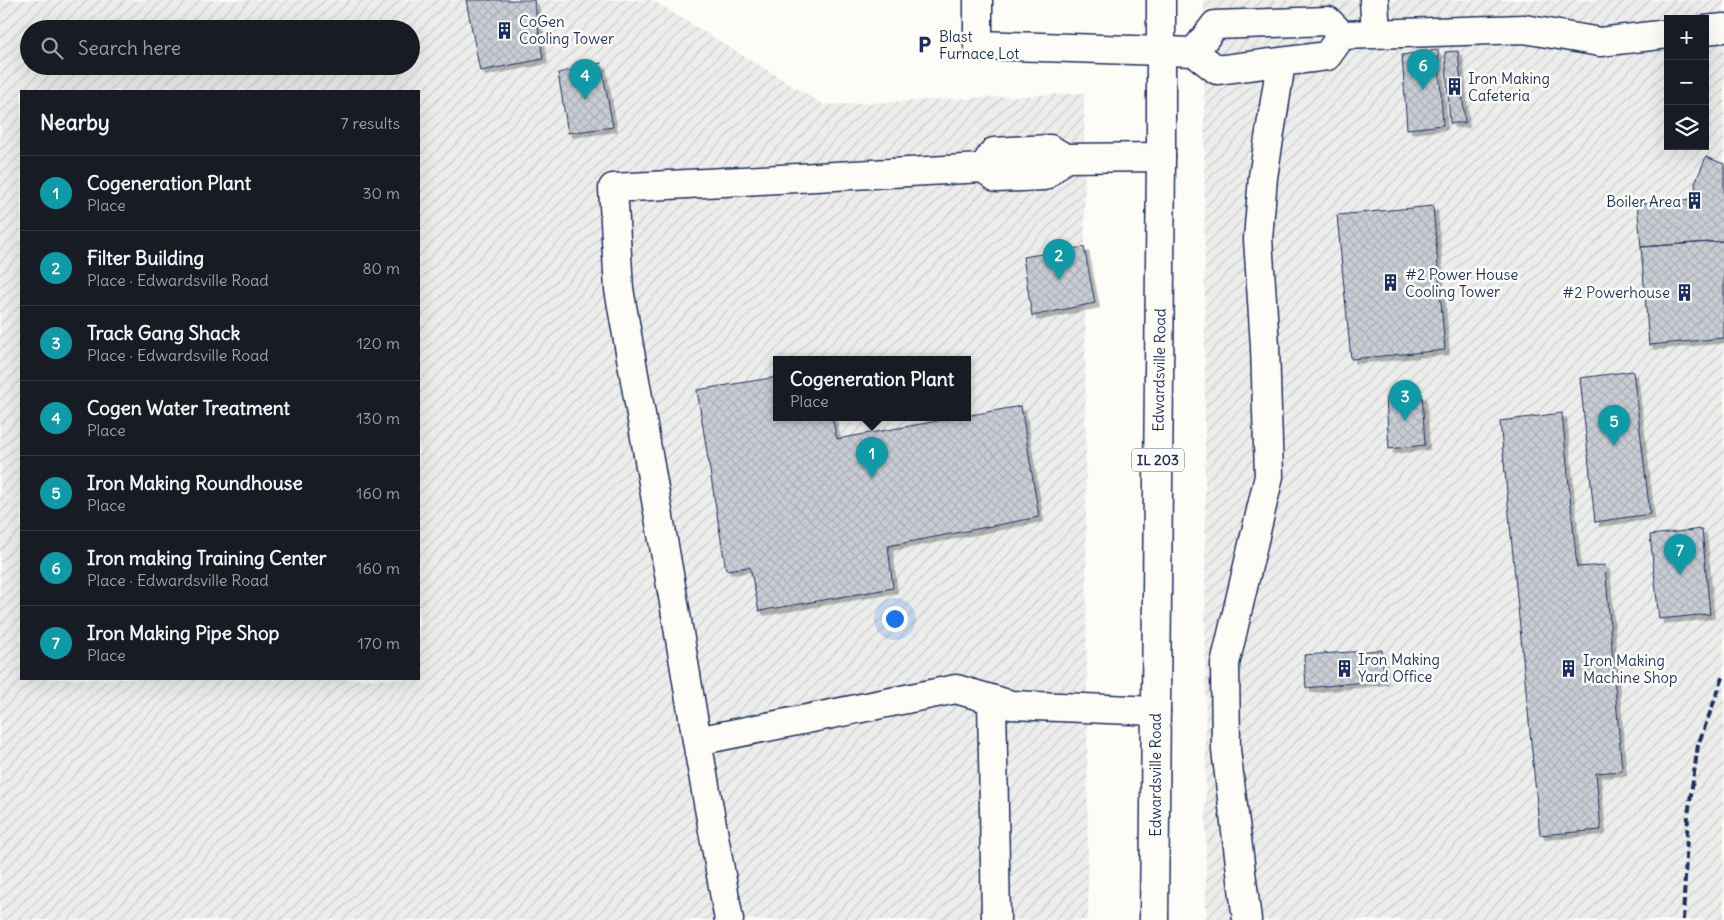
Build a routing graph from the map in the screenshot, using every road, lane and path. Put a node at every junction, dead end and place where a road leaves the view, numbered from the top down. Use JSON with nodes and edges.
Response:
{"nodes":[{"id":1,"x":978,"y":0,"type":"edge"},
{"id":2,"x":1161,"y":0,"type":"edge"},
{"id":3,"x":1374,"y":0,"type":"edge"},
{"id":4,"x":1724,"y":28,"type":"edge"},
{"id":5,"x":1709,"y":30,"type":"edge"},
{"id":6,"x":1376,"y":34,"type":"junction"},
{"id":7,"x":1664,"y":34,"type":"edge"},
{"id":8,"x":1342,"y":36,"type":"junction"},
{"id":9,"x":1161,"y":51,"type":"junction"},
{"id":10,"x":1194,"y":52,"type":"junction"},
{"id":11,"x":1281,"y":62,"type":"junction"},
{"id":12,"x":1161,"y":157,"type":"junction"},
{"id":13,"x":992,"y":700,"type":"junction"},
{"id":14,"x":1156,"y":712,"type":"junction"},
{"id":15,"x":697,"y":741,"type":"junction"},
{"id":16,"x":729,"y":920,"type":"edge"},
{"id":17,"x":996,"y":920,"type":"edge"},
{"id":18,"x":1154,"y":920,"type":"edge"},
{"id":19,"x":1247,"y":920,"type":"edge"}],
"edges":[{"from":1,"to":9,"type":"main road"},
{"from":2,"to":9,"type":"main road","name":"Edwardsville Road","number":"IL 203"},
{"from":3,"to":6,"type":"main road"},
{"from":4,"to":5,"type":"main road"},
{"from":6,"to":7,"type":"main road"},
{"from":6,"to":8,"type":"main road"},
{"from":8,"to":10,"type":"main road"},
{"from":8,"to":11,"type":"main road"},
{"from":9,"to":10,"type":"main road"},
{"from":9,"to":12,"type":"main road","name":"Edwardsville Road","number":"IL 203"},
{"from":10,"to":11,"type":"main road"},
{"from":11,"to":19,"type":"main road"},
{"from":12,"to":14,"type":"main road","name":"Edwardsville Road","number":"IL 203"},
{"from":12,"to":15,"type":"main road"},
{"from":13,"to":14,"type":"main road"},
{"from":13,"to":15,"type":"main road"},
{"from":13,"to":17,"type":"main road"},
{"from":14,"to":18,"type":"main road","name":"Edwardsville Road","number":"IL 203"},
{"from":15,"to":16,"type":"main road"}]}
